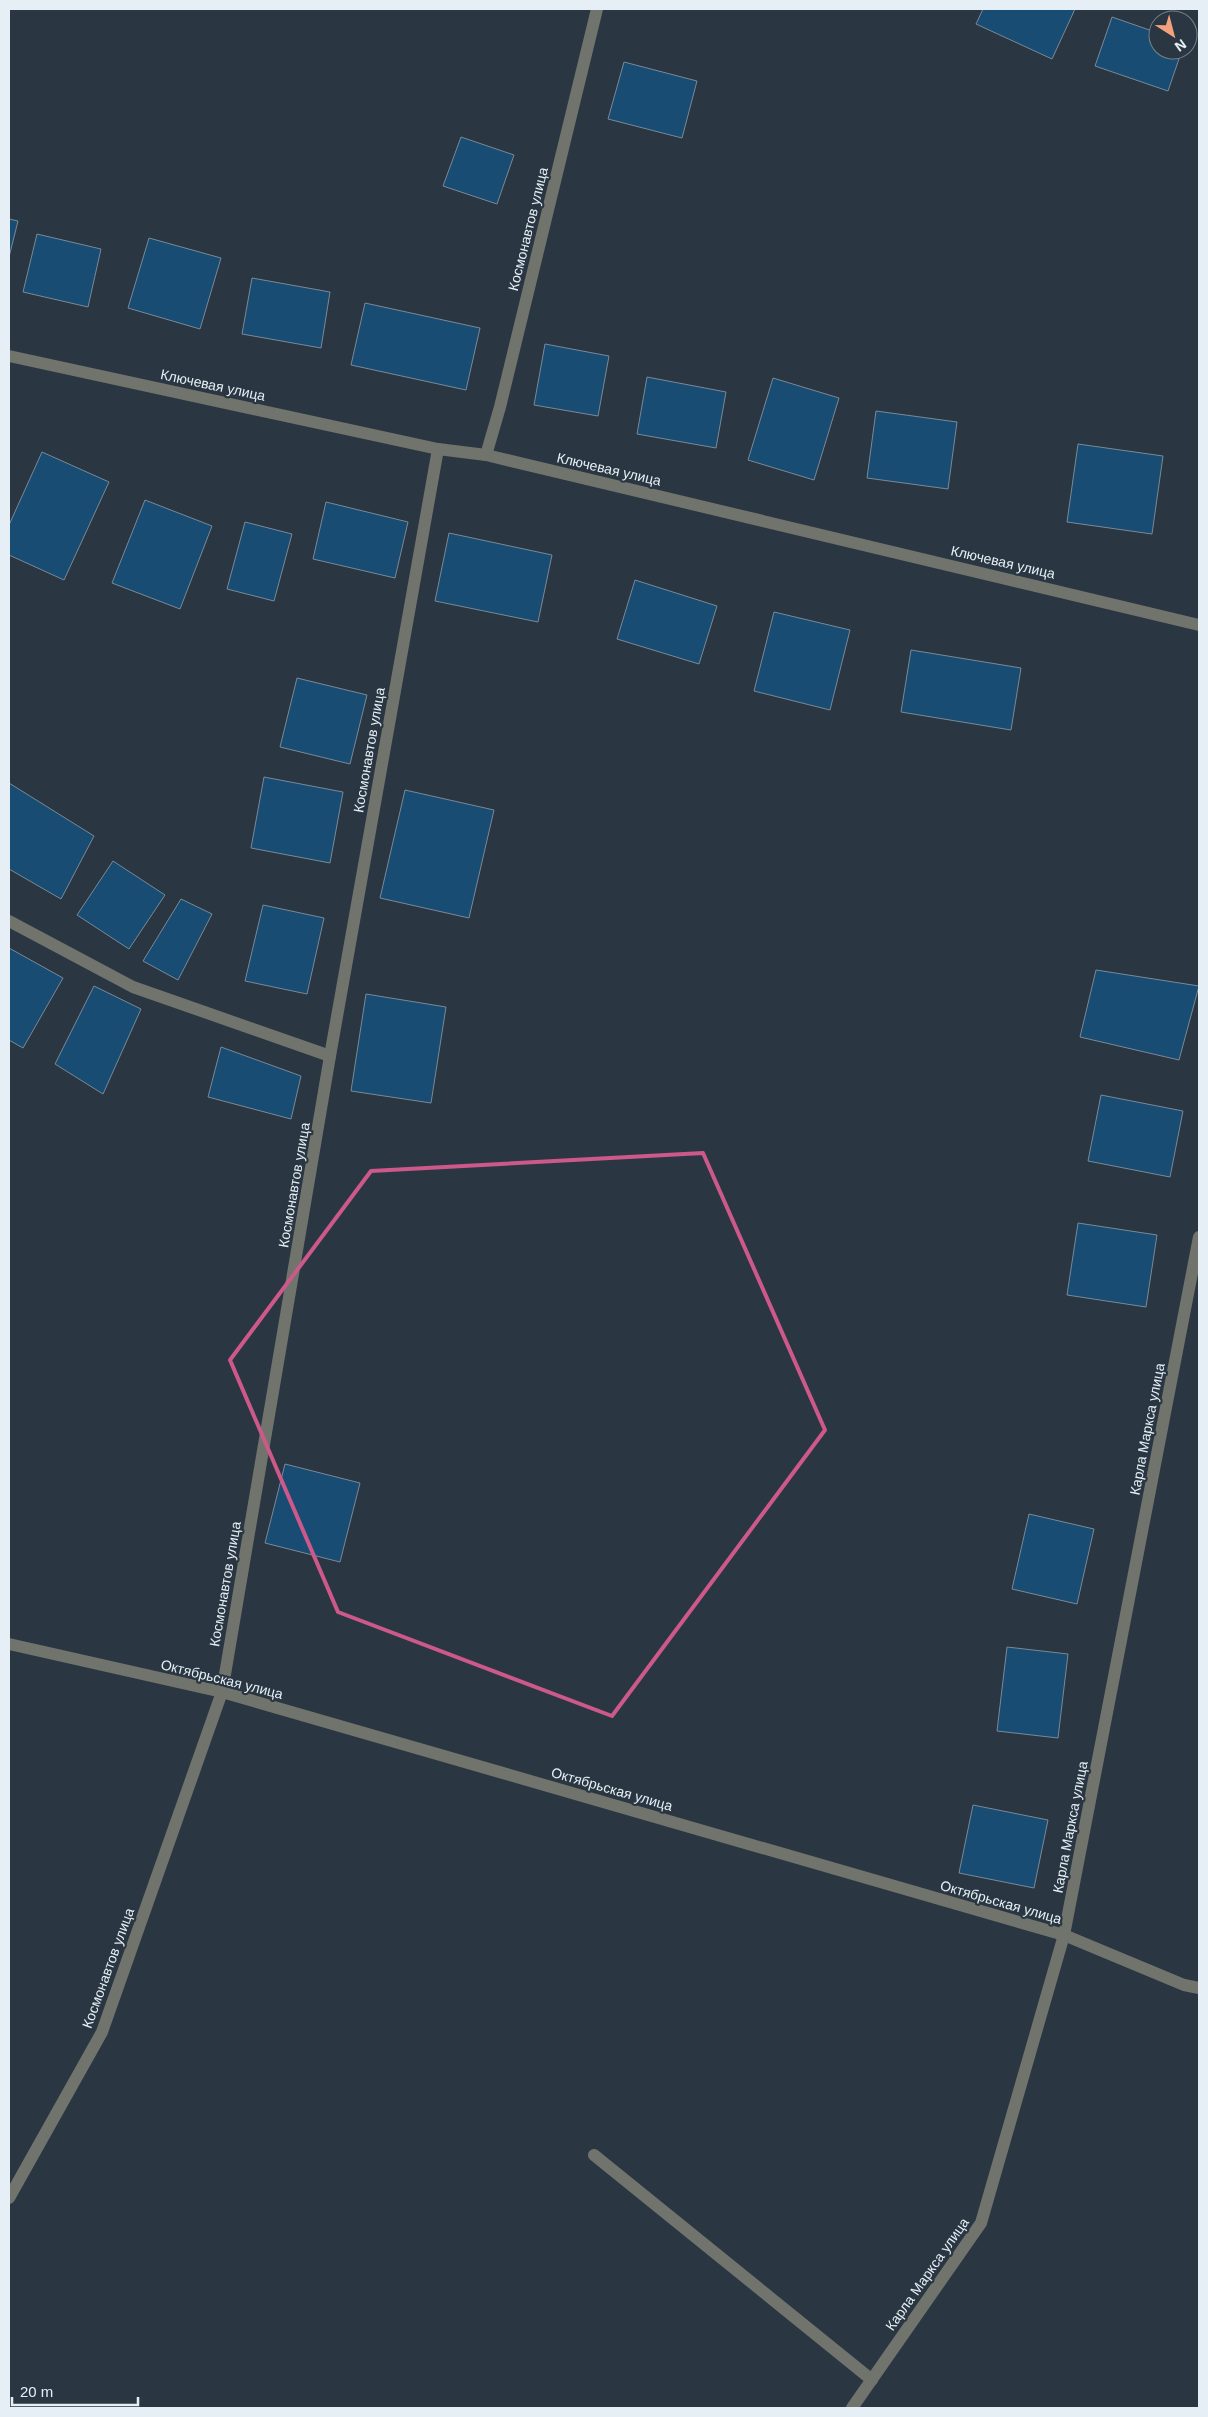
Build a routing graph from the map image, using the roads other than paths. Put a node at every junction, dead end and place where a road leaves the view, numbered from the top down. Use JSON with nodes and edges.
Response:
{"nodes":[{"id":1,"x":597,"y":9,"type":"edge"},
{"id":2,"x":9,"y":356,"type":"edge"},
{"id":3,"x":438,"y":448,"type":"junction"},
{"id":4,"x":486,"y":455,"type":"junction"},
{"id":5,"x":1199,"y":625,"type":"edge"},
{"id":6,"x":9,"y":921,"type":"edge"},
{"id":7,"x":330,"y":1056,"type":"junction"},
{"id":8,"x":1199,"y":1237,"type":"edge"},
{"id":9,"x":9,"y":1644,"type":"edge"},
{"id":10,"x":222,"y":1692,"type":"junction"},
{"id":11,"x":1064,"y":1935,"type":"junction"},
{"id":12,"x":1199,"y":1988,"type":"edge"},
{"id":13,"x":594,"y":2154,"type":"dead end"},
{"id":14,"x":9,"y":2198,"type":"edge"},
{"id":15,"x":872,"y":2380,"type":"junction"},
{"id":16,"x":852,"y":2408,"type":"edge"}],
"edges":[{"from":1,"to":4,"type":"street","name":"Космонавтов улица"},
{"from":2,"to":3,"type":"street","name":"Ключевая улица"},
{"from":3,"to":4,"type":"street","name":"Ключевая улица"},
{"from":3,"to":7,"type":"street","name":"Космонавтов улица"},
{"from":4,"to":5,"type":"street","name":"Ключевая улица"},
{"from":6,"to":7,"type":"street"},
{"from":7,"to":10,"type":"street","name":"Космонавтов улица"},
{"from":8,"to":11,"type":"street","name":"Карла Маркса улица"},
{"from":9,"to":10,"type":"street","name":"Октябрьская улица"},
{"from":10,"to":11,"type":"street","name":"Октябрьская улица"},
{"from":10,"to":14,"type":"street","name":"Космонавтов улица"},
{"from":11,"to":12,"type":"street","name":"Октябрьская улица"},
{"from":11,"to":15,"type":"street","name":"Карла Маркса улица"},
{"from":13,"to":15,"type":"street"},
{"from":15,"to":16,"type":"street","name":"Карла Маркса улица"}]}
